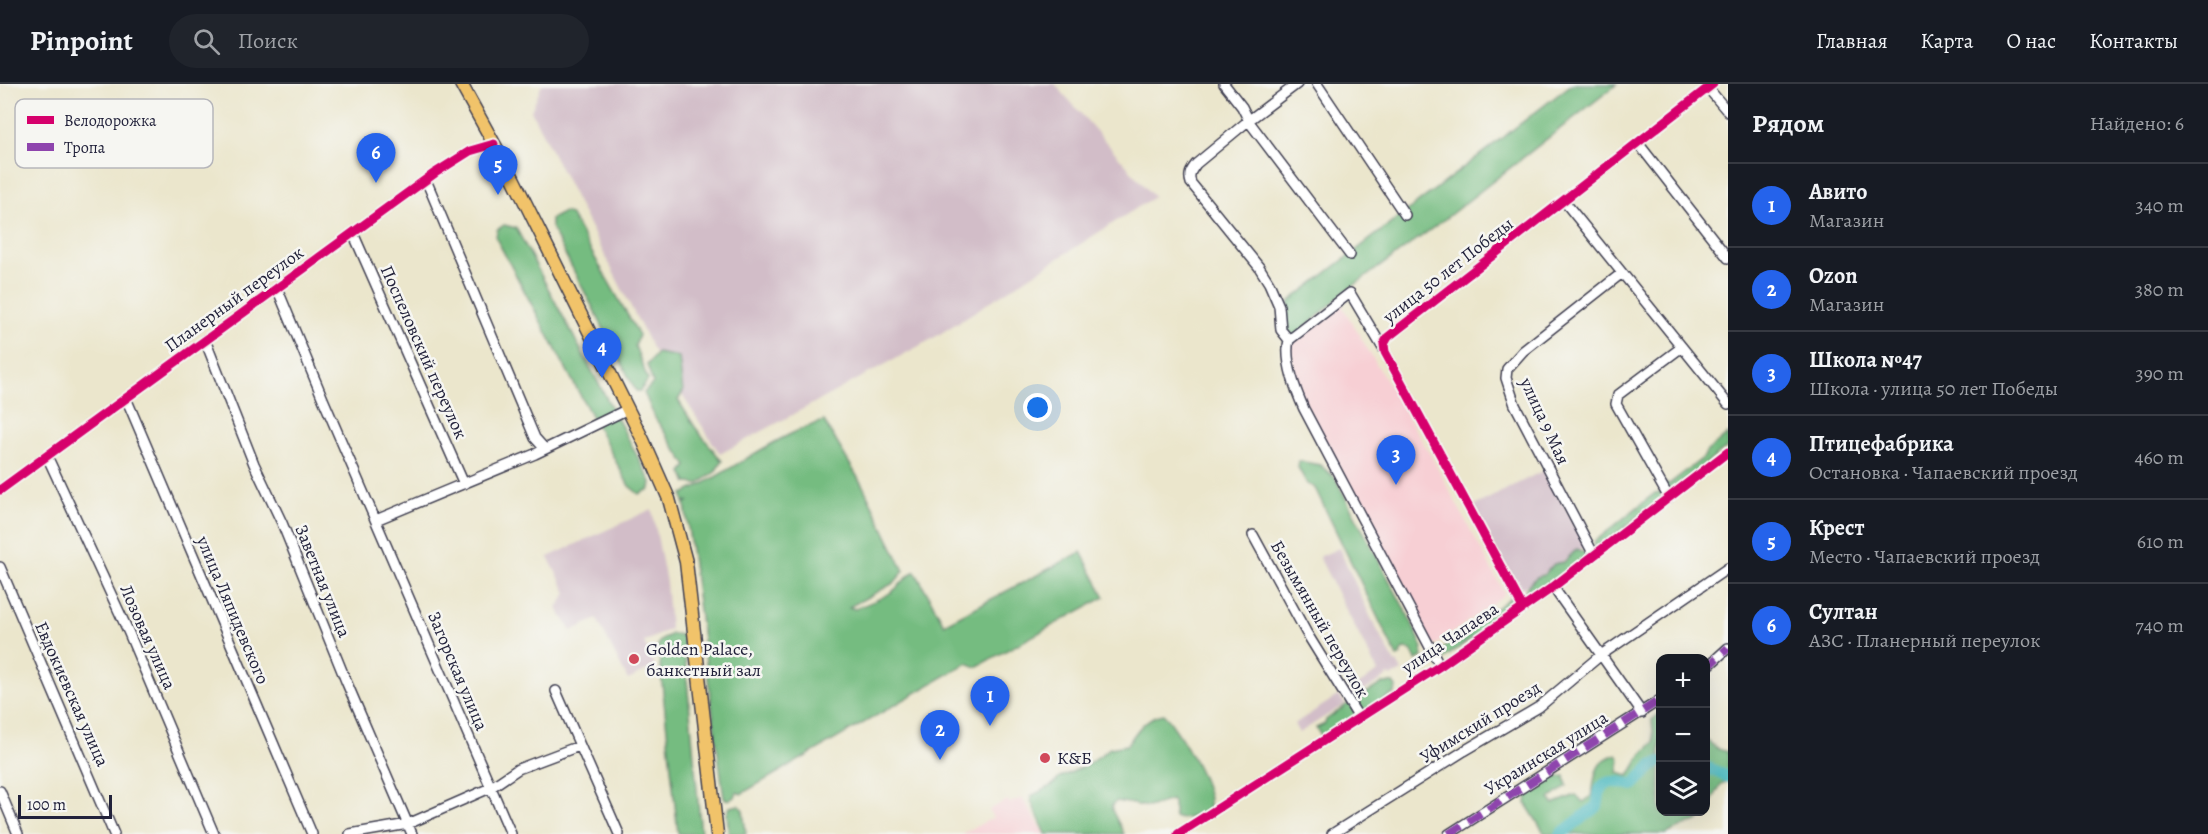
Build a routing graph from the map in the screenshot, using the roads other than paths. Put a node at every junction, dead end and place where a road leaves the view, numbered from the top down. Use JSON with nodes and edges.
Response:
{"nodes":[{"id":1,"x":461,"y":84,"type":"edge"},
{"id":2,"x":1224,"y":84,"type":"edge"},
{"id":3,"x":1297,"y":84,"type":"edge"},
{"id":4,"x":1317,"y":84,"type":"edge"},
{"id":5,"x":1710,"y":86,"type":"edge"},
{"id":6,"x":1728,"y":112,"type":"edge"},
{"id":7,"x":1250,"y":119,"type":"junction"},
{"id":8,"x":1638,"y":143,"type":"junction"},
{"id":9,"x":494,"y":144,"type":"junction"},
{"id":10,"x":426,"y":180,"type":"junction"},
{"id":11,"x":1564,"y":201,"type":"junction"},
{"id":12,"x":1405,"y":215,"type":"dead end"},
{"id":13,"x":353,"y":233,"type":"junction"},
{"id":14,"x":1350,"y":255,"type":"dead end"},
{"id":15,"x":1728,"y":258,"type":"edge"},
{"id":16,"x":1622,"y":273,"type":"junction"},
{"id":17,"x":277,"y":288,"type":"junction"},
{"id":18,"x":205,"y":340,"type":"junction"},
{"id":19,"x":1289,"y":340,"type":"junction"},
{"id":20,"x":1682,"y":347,"type":"junction"},
{"id":21,"x":1385,"y":352,"type":"junction"},
{"id":22,"x":126,"y":398,"type":"junction"},
{"id":23,"x":1728,"y":404,"type":"edge"},
{"id":24,"x":628,"y":409,"type":"junction"},
{"id":25,"x":544,"y":448,"type":"junction"},
{"id":26,"x":1728,"y":452,"type":"edge"},
{"id":27,"x":47,"y":456,"type":"junction"},
{"id":28,"x":464,"y":484,"type":"junction"},
{"id":29,"x":0,"y":490,"type":"edge"},
{"id":30,"x":1669,"y":498,"type":"junction"},
{"id":31,"x":376,"y":520,"type":"junction"},
{"id":32,"x":1253,"y":535,"type":"dead end"},
{"id":33,"x":1594,"y":555,"type":"junction"},
{"id":34,"x":0,"y":567,"type":"edge"},
{"id":35,"x":1728,"y":568,"type":"edge"},
{"id":36,"x":1553,"y":587,"type":"junction"},
{"id":37,"x":1523,"y":608,"type":"junction"},
{"id":38,"x":1728,"y":648,"type":"edge"},
{"id":39,"x":1601,"y":655,"type":"junction"},
{"id":40,"x":1710,"y":664,"type":"edge"},
{"id":41,"x":1440,"y":666,"type":"junction"},
{"id":42,"x":556,"y":691,"type":"dead end"},
{"id":43,"x":1656,"y":703,"type":"edge"},
{"id":44,"x":1642,"y":713,"type":"junction"},
{"id":45,"x":1359,"y":718,"type":"junction"},
{"id":46,"x":579,"y":746,"type":"junction"},
{"id":47,"x":490,"y":788,"type":"junction"},
{"id":48,"x":0,"y":791,"type":"edge"},
{"id":49,"x":408,"y":824,"type":"junction"},
{"id":50,"x":18,"y":834,"type":"edge"},
{"id":51,"x":114,"y":834,"type":"edge"},
{"id":52,"x":214,"y":834,"type":"edge"},
{"id":53,"x":312,"y":834,"type":"edge"},
{"id":54,"x":350,"y":834,"type":"edge"},
{"id":55,"x":412,"y":834,"type":"edge"},
{"id":56,"x":511,"y":834,"type":"edge"},
{"id":57,"x":619,"y":834,"type":"edge"},
{"id":58,"x":717,"y":834,"type":"edge"},
{"id":59,"x":1178,"y":834,"type":"edge"},
{"id":60,"x":1332,"y":834,"type":"edge"},
{"id":61,"x":1449,"y":834,"type":"edge"}],
"edges":[{"from":1,"to":9,"type":"main road"},
{"from":2,"to":7,"type":"street"},
{"from":3,"to":7,"type":"street"},
{"from":4,"to":12,"type":"street"},
{"from":5,"to":6,"type":"street"},
{"from":5,"to":8,"type":"street","name":"улица 50 лет Победы"},
{"from":7,"to":14,"type":"street"},
{"from":7,"to":19,"type":"street"},
{"from":8,"to":11,"type":"street","name":"улица 50 лет Победы"},
{"from":8,"to":15,"type":"street"},
{"from":9,"to":10,"type":"street","name":"Планерный переулок"},
{"from":9,"to":24,"type":"main road"},
{"from":10,"to":13,"type":"street","name":"Планерный переулок"},
{"from":10,"to":25,"type":"street"},
{"from":11,"to":16,"type":"street"},
{"from":11,"to":21,"type":"street","name":"улица 50 лет Победы"},
{"from":13,"to":17,"type":"street","name":"Планерный переулок"},
{"from":13,"to":28,"type":"street","name":"Поспеловский переулок"},
{"from":16,"to":20,"type":"street"},
{"from":16,"to":33,"type":"street","name":"улица 9 Мая"},
{"from":17,"to":18,"type":"street","name":"Планерный переулок"},
{"from":17,"to":31,"type":"street","name":"Загорская улица"},
{"from":18,"to":22,"type":"street","name":"Планерный переулок"},
{"from":18,"to":49,"type":"street","name":"Заветная улица"},
{"from":19,"to":21,"type":"street","name":"улица 50 лет Победы"},
{"from":19,"to":41,"type":"street"},
{"from":20,"to":23,"type":"street"},
{"from":20,"to":30,"type":"street"},
{"from":21,"to":37,"type":"street","name":"улица 50 лет Победы"},
{"from":22,"to":27,"type":"street","name":"Планерный переулок"},
{"from":22,"to":53,"type":"street","name":"улица Ляпидевского"},
{"from":24,"to":25,"type":"street"},
{"from":24,"to":58,"type":"main road"},
{"from":25,"to":28,"type":"street"},
{"from":26,"to":30,"type":"street","name":"улица Чапаева"},
{"from":27,"to":29,"type":"street","name":"Планерный переулок"},
{"from":27,"to":52,"type":"street","name":"Лозовая улица"},
{"from":28,"to":31,"type":"street"},
{"from":30,"to":33,"type":"street","name":"улица Чапаева"},
{"from":31,"to":47,"type":"street","name":"Загорская улица"},
{"from":32,"to":45,"type":"street","name":"Безымянный переулок"},
{"from":33,"to":36,"type":"street","name":"улица Чапаева"},
{"from":34,"to":51,"type":"street","name":"Евдокиевская улица"},
{"from":35,"to":39,"type":"street","name":"Уфимский проезд"},
{"from":36,"to":37,"type":"street","name":"улица Чапаева"},
{"from":36,"to":39,"type":"street"},
{"from":37,"to":41,"type":"street","name":"улица Чапаева"},
{"from":38,"to":40,"type":"street"},
{"from":39,"to":44,"type":"street"},
{"from":39,"to":60,"type":"street","name":"Уфимский проезд"},
{"from":41,"to":45,"type":"street","name":"улица Чапаева"},
{"from":42,"to":46,"type":"street"},
{"from":43,"to":44,"type":"street","name":"Украинская улица"},
{"from":44,"to":61,"type":"street","name":"Украинская улица"},
{"from":45,"to":59,"type":"street","name":"улица Чапаева"},
{"from":46,"to":47,"type":"street"},
{"from":46,"to":57,"type":"street"},
{"from":47,"to":49,"type":"street"},
{"from":47,"to":56,"type":"street","name":"Загорская улица"},
{"from":48,"to":50,"type":"street"},
{"from":49,"to":54,"type":"street"},
{"from":49,"to":55,"type":"street","name":"Заветная улица"}]}
